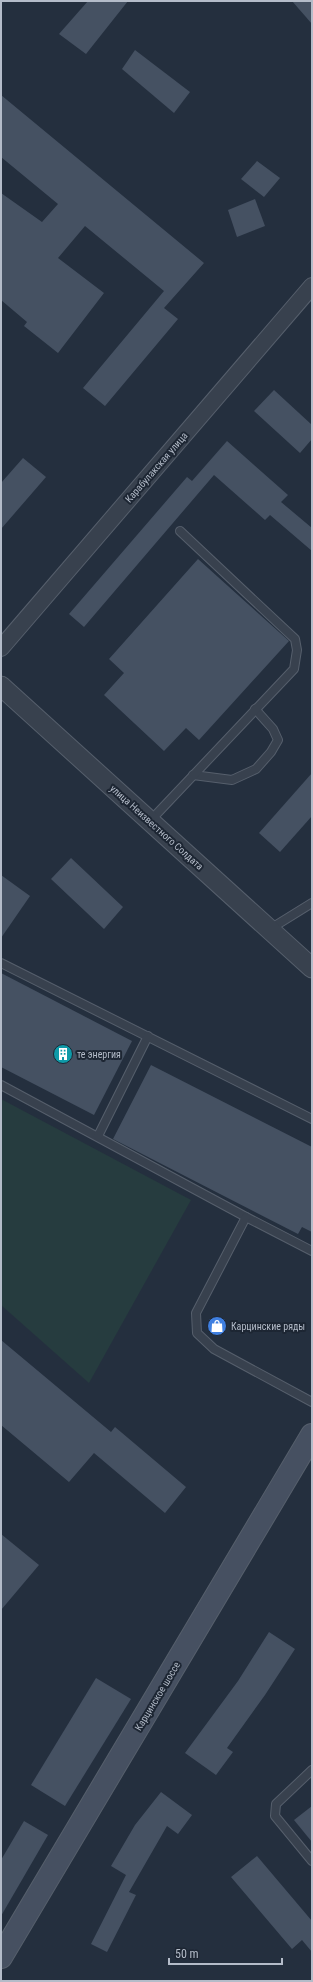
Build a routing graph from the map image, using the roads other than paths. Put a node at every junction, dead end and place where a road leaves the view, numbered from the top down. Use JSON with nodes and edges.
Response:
{"nodes":[{"id":1,"x":312,"y":286,"type":"edge"},
{"id":2,"x":180,"y":531,"type":"dead end"},
{"id":3,"x":1,"y":648,"type":"edge"},
{"id":4,"x":1,"y":686,"type":"edge"},
{"id":5,"x":255,"y":709,"type":"junction"},
{"id":6,"x":193,"y":775,"type":"junction"},
{"id":7,"x":150,"y":821,"type":"junction"},
{"id":8,"x":312,"y":903,"type":"edge"},
{"id":9,"x":270,"y":929,"type":"junction"},
{"id":10,"x":1,"y":963,"type":"edge"},
{"id":11,"x":312,"y":968,"type":"edge"},
{"id":12,"x":148,"y":1036,"type":"junction"},
{"id":13,"x":1,"y":1085,"type":"edge"},
{"id":14,"x":312,"y":1119,"type":"edge"},
{"id":15,"x":98,"y":1136,"type":"junction"},
{"id":16,"x":246,"y":1218,"type":"junction"},
{"id":17,"x":312,"y":1251,"type":"edge"},
{"id":18,"x":312,"y":1402,"type":"edge"},
{"id":19,"x":312,"y":1436,"type":"edge"},
{"id":20,"x":312,"y":1770,"type":"edge"},
{"id":21,"x":312,"y":1861,"type":"edge"},
{"id":22,"x":1,"y":1957,"type":"edge"}],
"edges":[{"from":1,"to":3,"type":"street","name":"Карабулакская улица"},
{"from":2,"to":5,"type":"lane"},
{"from":4,"to":7,"type":"street","name":"улица Неизвестного Солдата"},
{"from":5,"to":6,"type":"lane"},
{"from":5,"to":6,"type":"lane"},
{"from":6,"to":7,"type":"lane"},
{"from":7,"to":9,"type":"street","name":"улица Неизвестного Солдата"},
{"from":8,"to":9,"type":"lane"},
{"from":9,"to":11,"type":"street","name":"улица Неизвестного Солдата"},
{"from":10,"to":12,"type":"lane"},
{"from":12,"to":14,"type":"lane"},
{"from":12,"to":15,"type":"lane"},
{"from":13,"to":15,"type":"lane"},
{"from":15,"to":16,"type":"lane"},
{"from":16,"to":17,"type":"lane"},
{"from":16,"to":18,"type":"lane"},
{"from":19,"to":22,"type":"main road","name":"Карцинское шоссе"},
{"from":20,"to":21,"type":"lane"}]}
